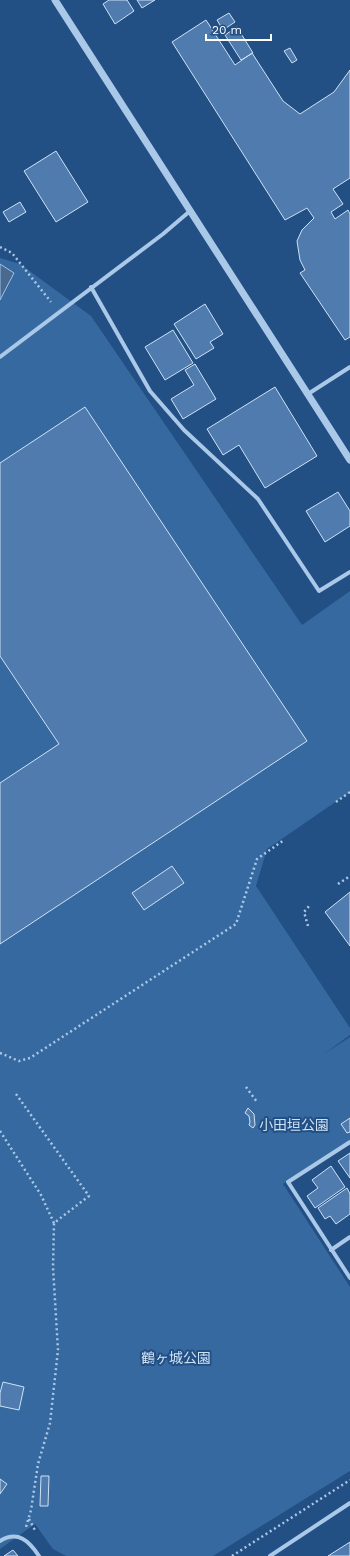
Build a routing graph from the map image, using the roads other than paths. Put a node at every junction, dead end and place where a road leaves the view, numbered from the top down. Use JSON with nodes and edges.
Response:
{"nodes":[{"id":1,"x":55,"y":0,"type":"edge"},
{"id":2,"x":190,"y":211,"type":"junction"},
{"id":3,"x":91,"y":287,"type":"junction"},
{"id":4,"x":0,"y":357,"type":"edge"},
{"id":5,"x":350,"y":367,"type":"edge"},
{"id":6,"x":308,"y":394,"type":"junction"},
{"id":7,"x":350,"y":460,"type":"edge"},
{"id":8,"x":350,"y":572,"type":"edge"},
{"id":9,"x":350,"y":1142,"type":"edge"},
{"id":10,"x":350,"y":1237,"type":"edge"},
{"id":11,"x":331,"y":1250,"type":"junction"},
{"id":12,"x":350,"y":1278,"type":"edge"},
{"id":13,"x":350,"y":1503,"type":"edge"},
{"id":14,"x":0,"y":1541,"type":"edge"},
{"id":15,"x":39,"y":1556,"type":"edge"},
{"id":16,"x":270,"y":1556,"type":"edge"}],
"edges":[{"from":1,"to":2,"type":"street"},
{"from":2,"to":3,"type":"street"},
{"from":2,"to":6,"type":"street"},
{"from":3,"to":4,"type":"street"},
{"from":3,"to":8,"type":"street"},
{"from":5,"to":6,"type":"street"},
{"from":6,"to":7,"type":"street"},
{"from":9,"to":11,"type":"street"},
{"from":10,"to":11,"type":"street"},
{"from":11,"to":12,"type":"street"},
{"from":13,"to":16,"type":"street"},
{"from":14,"to":15,"type":"street"}]}
